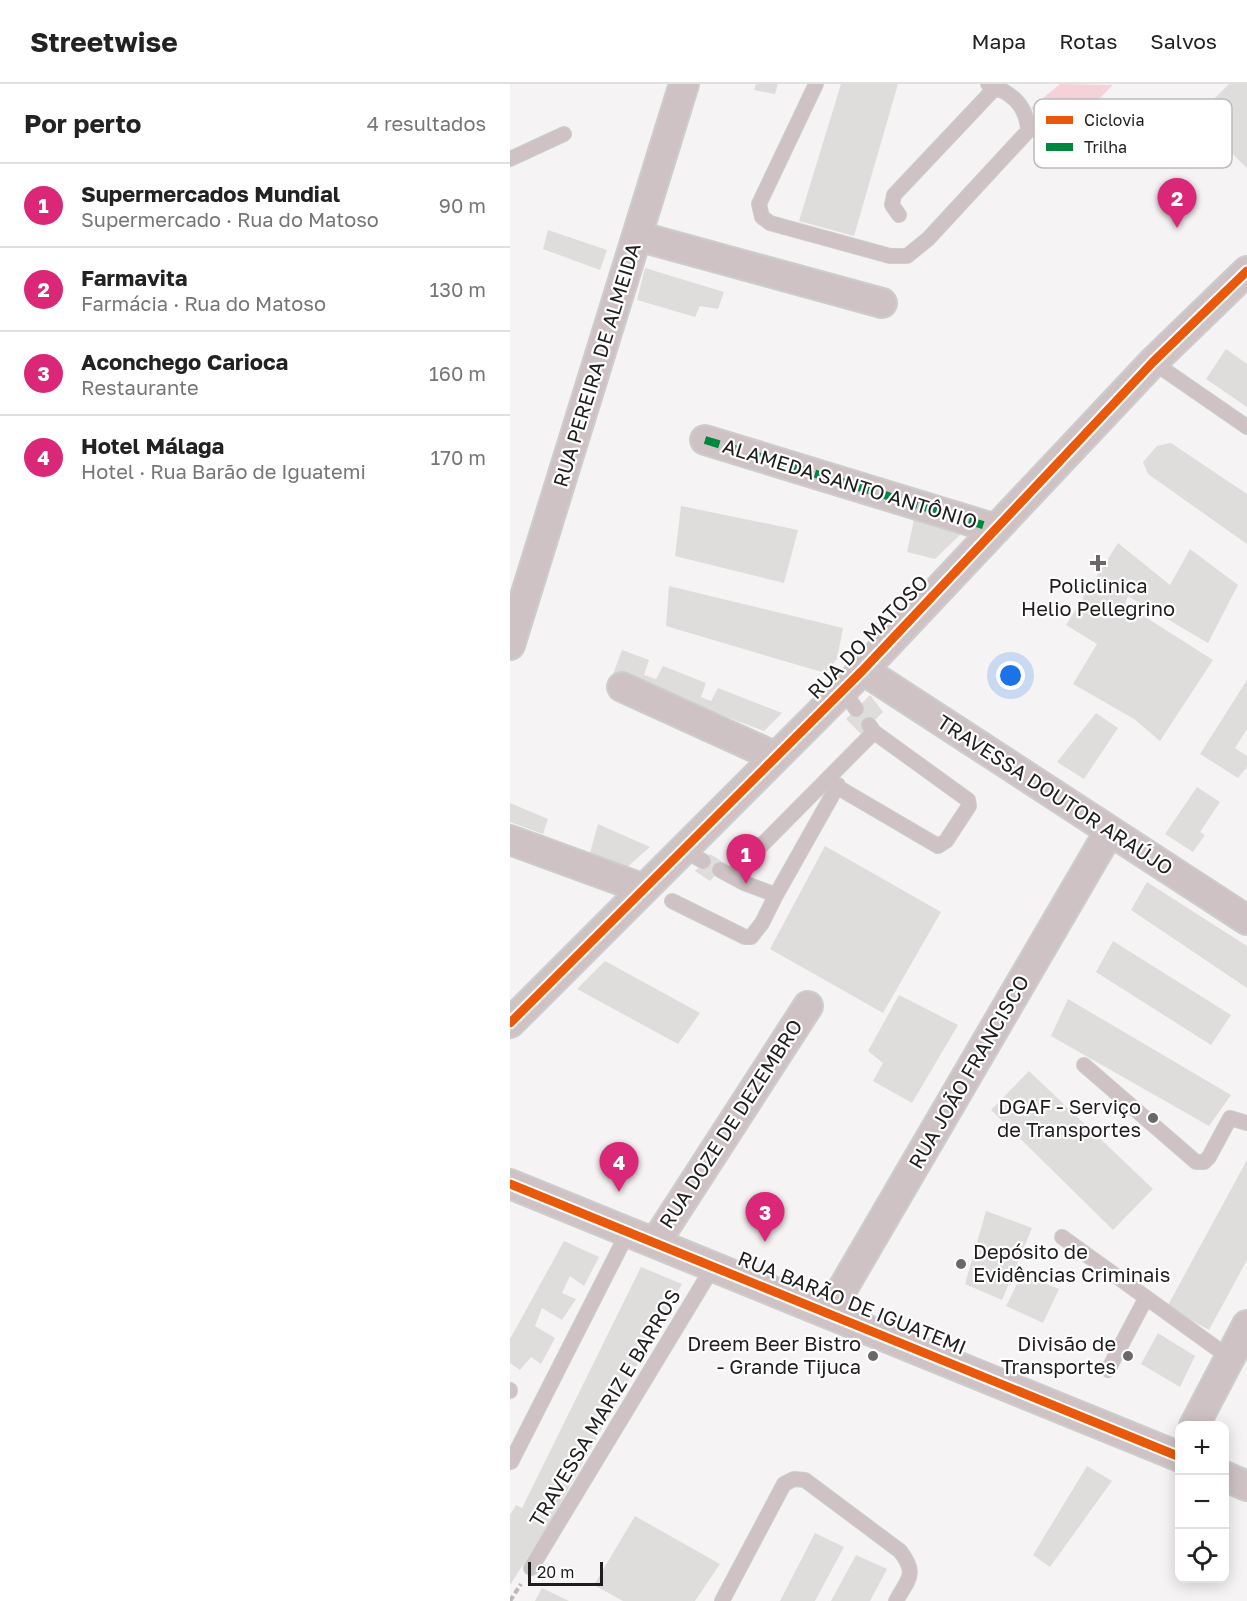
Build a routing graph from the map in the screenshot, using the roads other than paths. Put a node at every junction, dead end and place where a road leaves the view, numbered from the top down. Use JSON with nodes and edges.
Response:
{"nodes":[{"id":1,"x":684,"y":84,"type":"edge"},
{"id":2,"x":816,"y":84,"type":"edge"},
{"id":3,"x":992,"y":85,"type":"edge"},
{"id":4,"x":564,"y":134,"type":"dead end"},
{"id":5,"x":510,"y":159,"type":"edge"},
{"id":6,"x":898,"y":215,"type":"dead end"},
{"id":7,"x":638,"y":236,"type":"junction"},
{"id":8,"x":1247,"y":271,"type":"edge"},
{"id":9,"x":882,"y":303,"type":"dead end"},
{"id":10,"x":1153,"y":362,"type":"junction"},
{"id":11,"x":1247,"y":428,"type":"edge"},
{"id":12,"x":705,"y":440,"type":"dead end"},
{"id":13,"x":996,"y":529,"type":"junction"},
{"id":14,"x":510,"y":645,"type":"edge"},
{"id":15,"x":862,"y":670,"type":"junction"},
{"id":16,"x":622,"y":687,"type":"dead end"},
{"id":17,"x":776,"y":757,"type":"junction"},
{"id":18,"x":832,"y":783,"type":"junction"},
{"id":19,"x":1109,"y":832,"type":"junction"},
{"id":20,"x":510,"y":840,"type":"edge"},
{"id":21,"x":644,"y":889,"type":"junction"},
{"id":22,"x":776,"y":895,"type":"junction"},
{"id":23,"x":672,"y":901,"type":"dead end"},
{"id":24,"x":1247,"y":920,"type":"edge"},
{"id":25,"x":808,"y":1006,"type":"dead end"},
{"id":26,"x":510,"y":1023,"type":"edge"},
{"id":27,"x":1084,"y":1065,"type":"dead end"},
{"id":28,"x":1247,"y":1123,"type":"edge"},
{"id":29,"x":510,"y":1184,"type":"edge"},
{"id":30,"x":628,"y":1232,"type":"junction"},
{"id":31,"x":1062,"y":1237,"type":"dead end"},
{"id":32,"x":655,"y":1243,"type":"junction"},
{"id":33,"x":712,"y":1267,"type":"junction"},
{"id":34,"x":1146,"y":1298,"type":"junction"},
{"id":35,"x":829,"y":1312,"type":"junction"},
{"id":36,"x":1247,"y":1325,"type":"edge"},
{"id":37,"x":1230,"y":1358,"type":"junction"},
{"id":38,"x":1108,"y":1370,"type":"dead end"},
{"id":39,"x":1196,"y":1421,"type":"edge"},
{"id":40,"x":1175,"y":1453,"type":"edge"},
{"id":41,"x":511,"y":1462,"type":"edge"},
{"id":42,"x":1229,"y":1478,"type":"edge"},
{"id":43,"x":1247,"y":1486,"type":"edge"},
{"id":44,"x":531,"y":1568,"type":"dead end"},
{"id":45,"x":722,"y":1601,"type":"edge"},
{"id":46,"x":896,"y":1601,"type":"edge"}],
"edges":[{"from":1,"to":7,"type":"street","name":"RUA PEREIRA DE ALMEIDA"},
{"from":2,"to":3,"type":"lane"},
{"from":3,"to":6,"type":"lane"},
{"from":4,"to":5,"type":"lane"},
{"from":7,"to":9,"type":"street"},
{"from":7,"to":14,"type":"street","name":"RUA PEREIRA DE ALMEIDA"},
{"from":8,"to":10,"type":"street","name":"RUA DO MATOSO"},
{"from":10,"to":11,"type":"lane"},
{"from":10,"to":13,"type":"street","name":"RUA DO MATOSO"},
{"from":12,"to":13,"type":"street","name":"ALAMEDA SANTO ANTÔNIO"},
{"from":13,"to":15,"type":"street","name":"RUA DO MATOSO"},
{"from":15,"to":17,"type":"street","name":"RUA DO MATOSO"},
{"from":15,"to":19,"type":"street","name":"TRAVESSA DOUTOR ARAÚJO"},
{"from":16,"to":17,"type":"street"},
{"from":17,"to":21,"type":"street","name":"RUA DO MATOSO"},
{"from":18,"to":18,"type":"lane"},
{"from":18,"to":22,"type":"lane"},
{"from":18,"to":22,"type":"lane"},
{"from":19,"to":24,"type":"street","name":"TRAVESSA DOUTOR ARAÚJO"},
{"from":19,"to":35,"type":"street","name":"RUA JOÃO FRANCISCO"},
{"from":20,"to":21,"type":"street"},
{"from":21,"to":26,"type":"street","name":"RUA DO MATOSO"},
{"from":22,"to":23,"type":"lane"},
{"from":25,"to":32,"type":"street","name":"RUA DOZE DE DEZEMBRO"},
{"from":27,"to":28,"type":"lane"},
{"from":29,"to":30,"type":"street","name":"RUA BARÃO DE IGUATEMI"},
{"from":30,"to":32,"type":"street","name":"RUA BARÃO DE IGUATEMI"},
{"from":30,"to":41,"type":"lane"},
{"from":31,"to":34,"type":"lane"},
{"from":32,"to":33,"type":"street","name":"RUA BARÃO DE IGUATEMI"},
{"from":33,"to":35,"type":"street","name":"RUA BARÃO DE IGUATEMI"},
{"from":33,"to":44,"type":"lane","name":"TRAVESSA MARIZ E BARROS"},
{"from":34,"to":37,"type":"lane"},
{"from":34,"to":38,"type":"lane"},
{"from":35,"to":40,"type":"street","name":"RUA BARÃO DE IGUATEMI"},
{"from":36,"to":37,"type":"street"},
{"from":37,"to":39,"type":"street"},
{"from":42,"to":43,"type":"street"},
{"from":45,"to":46,"type":"lane"}]}
